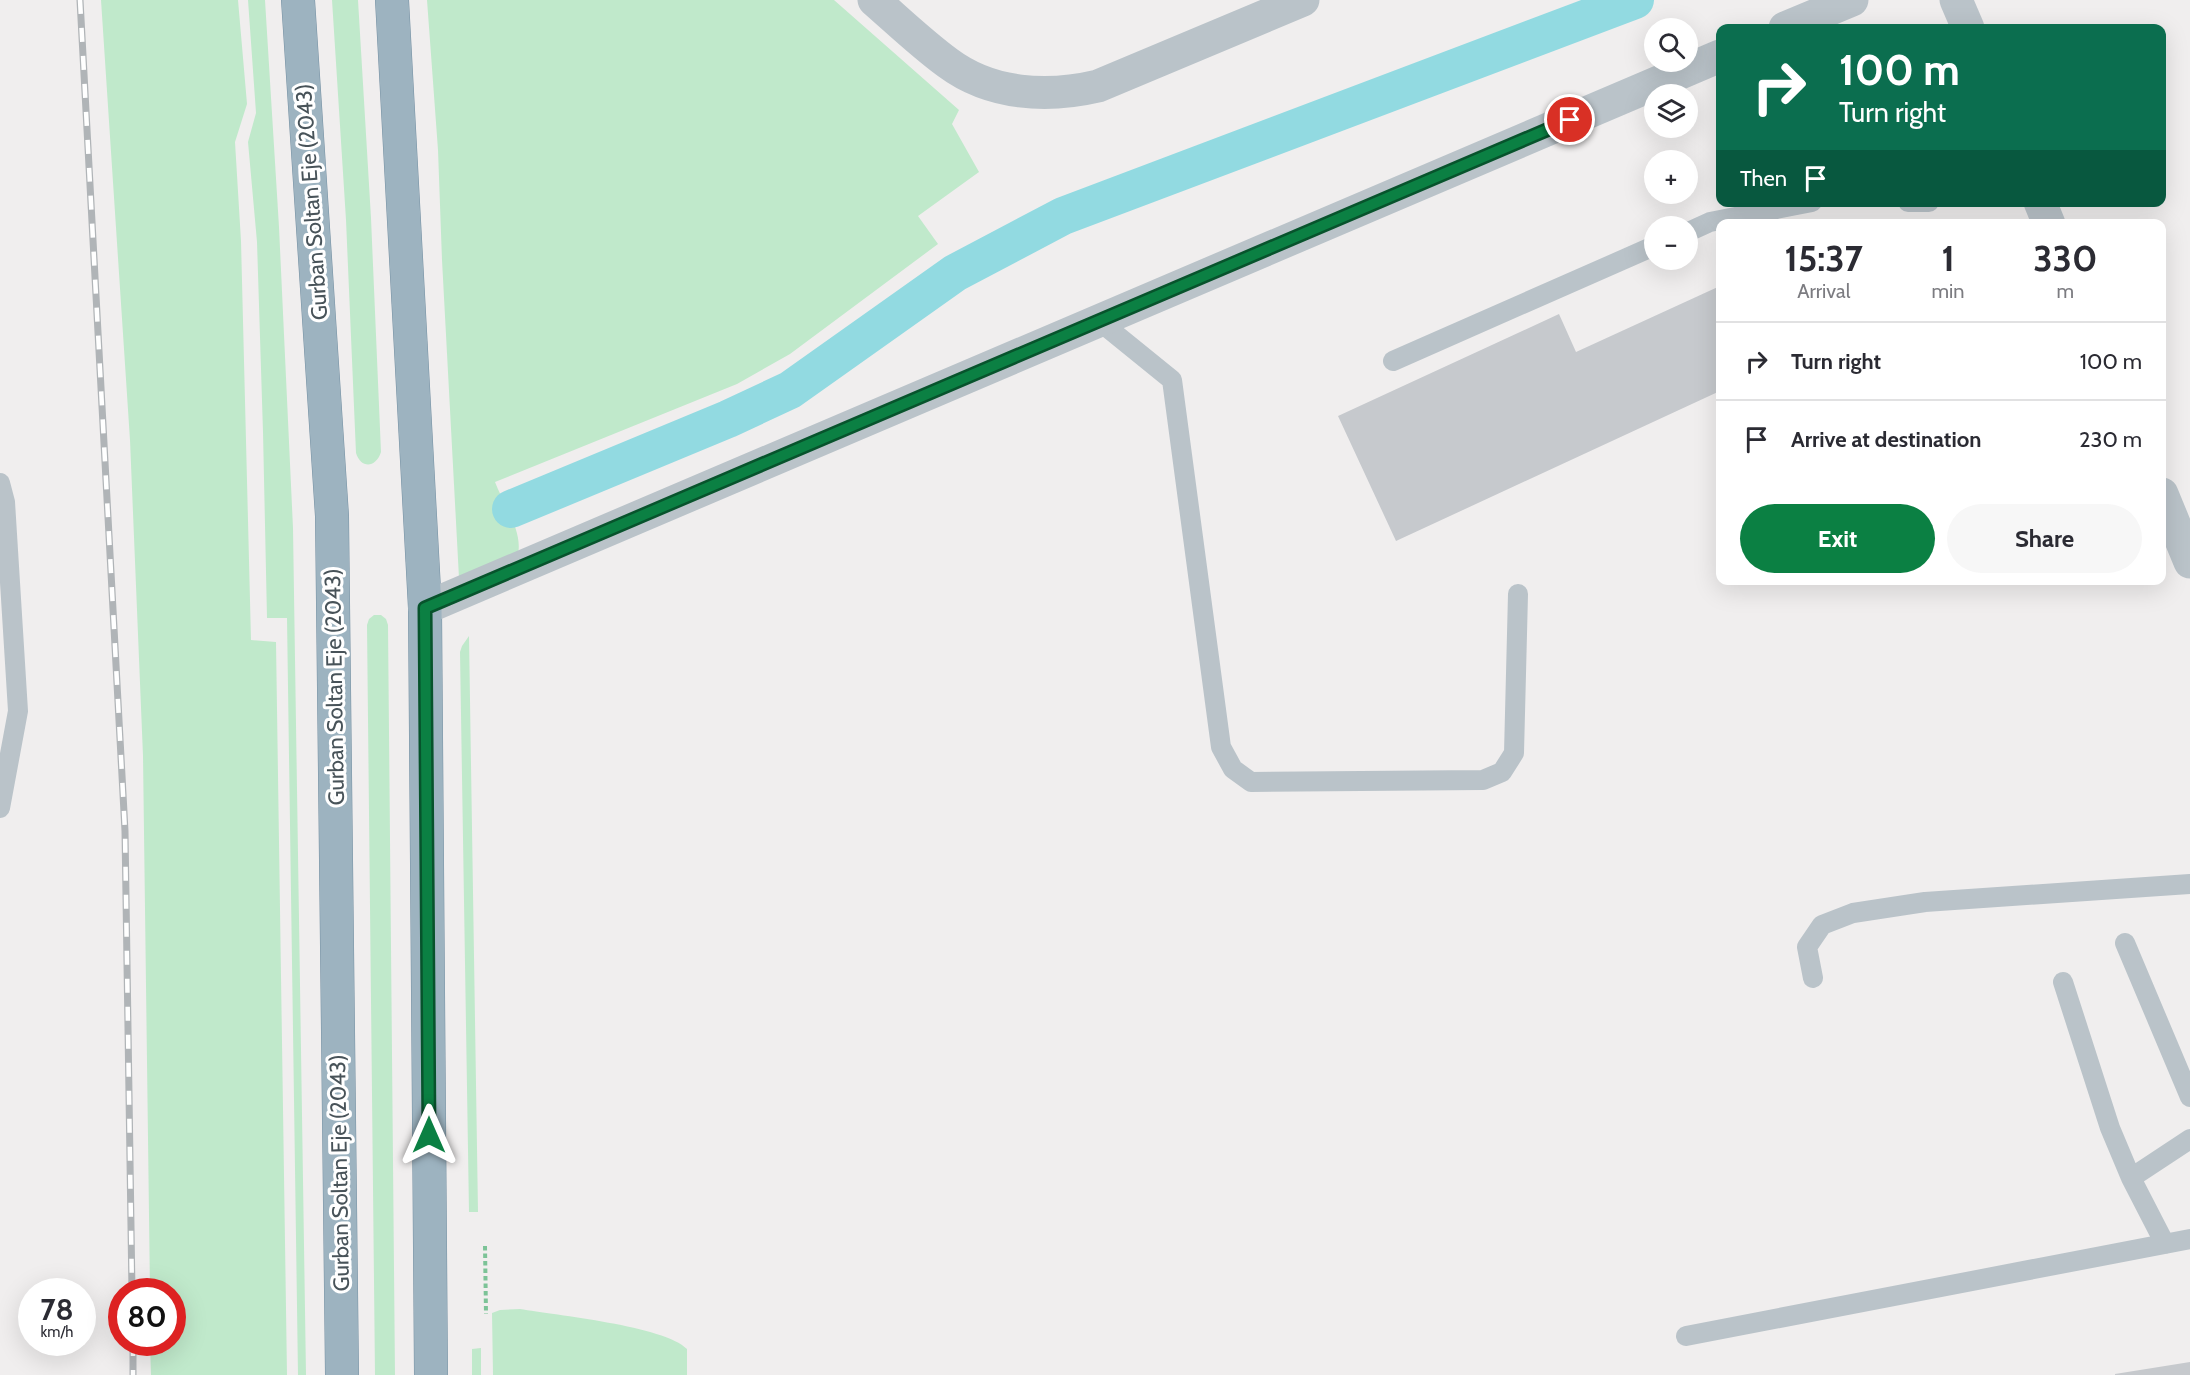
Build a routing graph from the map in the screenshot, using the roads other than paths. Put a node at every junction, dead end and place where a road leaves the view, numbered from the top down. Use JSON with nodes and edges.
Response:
{"nodes":[{"id":1,"x":298,"y":0,"type":"edge"},
{"id":2,"x":392,"y":0,"type":"edge"},
{"id":3,"x":874,"y":0,"type":"edge"},
{"id":4,"x":1303,"y":0,"type":"edge"},
{"id":5,"x":1852,"y":0,"type":"edge"},
{"id":6,"x":1956,"y":0,"type":"edge"},
{"id":7,"x":1795,"y":24,"type":"edge"},
{"id":8,"x":1966,"y":24,"type":"edge"},
{"id":9,"x":1716,"y":58,"type":"edge"},
{"id":10,"x":1786,"y":207,"type":"edge"},
{"id":11,"x":1725,"y":219,"type":"edge"},
{"id":12,"x":1716,"y":221,"type":"edge"},
{"id":13,"x":1698,"y":227,"type":"edge"},
{"id":14,"x":1644,"y":250,"type":"edge"},
{"id":15,"x":1098,"y":320,"type":"junction"},
{"id":16,"x":1393,"y":361,"type":"dead end"},
{"id":17,"x":0,"y":483,"type":"edge"},
{"id":18,"x":2166,"y":504,"type":"edge"},
{"id":19,"x":2190,"y":562,"type":"edge"},
{"id":20,"x":1518,"y":594,"type":"dead end"},
{"id":21,"x":425,"y":608,"type":"junction"},
{"id":22,"x":0,"y":678,"type":"edge"},
{"id":23,"x":18,"y":711,"type":"junction"},
{"id":24,"x":0,"y":808,"type":"edge"},
{"id":25,"x":2190,"y":884,"type":"edge"},
{"id":26,"x":2125,"y":943,"type":"dead end"},
{"id":27,"x":1813,"y":978,"type":"dead end"},
{"id":28,"x":2063,"y":981,"type":"dead end"},
{"id":29,"x":2190,"y":1097,"type":"edge"},
{"id":30,"x":2190,"y":1139,"type":"edge"},
{"id":31,"x":2131,"y":1178,"type":"junction"},
{"id":32,"x":2190,"y":1239,"type":"edge"},
{"id":33,"x":2165,"y":1244,"type":"junction"},
{"id":34,"x":1686,"y":1336,"type":"dead end"},
{"id":35,"x":342,"y":1375,"type":"edge"},
{"id":36,"x":431,"y":1375,"type":"edge"}],
"edges":[{"from":1,"to":35,"type":"highway","name":"Gurban Soltan Eje (2043)"},
{"from":2,"to":21,"type":"highway"},
{"from":3,"to":4,"type":"street"},
{"from":5,"to":7,"type":"street"},
{"from":6,"to":8,"type":"street"},
{"from":9,"to":15,"type":"street"},
{"from":10,"to":11,"type":"lane"},
{"from":12,"to":13,"type":"lane"},
{"from":14,"to":16,"type":"lane"},
{"from":15,"to":20,"type":"lane"},
{"from":15,"to":21,"type":"street"},
{"from":17,"to":23,"type":"lane"},
{"from":18,"to":19,"type":"street"},
{"from":21,"to":36,"type":"highway"},
{"from":22,"to":23,"type":"lane"},
{"from":23,"to":24,"type":"lane"},
{"from":25,"to":27,"type":"lane"},
{"from":26,"to":29,"type":"lane"},
{"from":28,"to":31,"type":"lane"},
{"from":30,"to":31,"type":"lane"},
{"from":31,"to":33,"type":"lane"},
{"from":32,"to":33,"type":"lane"},
{"from":33,"to":34,"type":"lane"}]}
